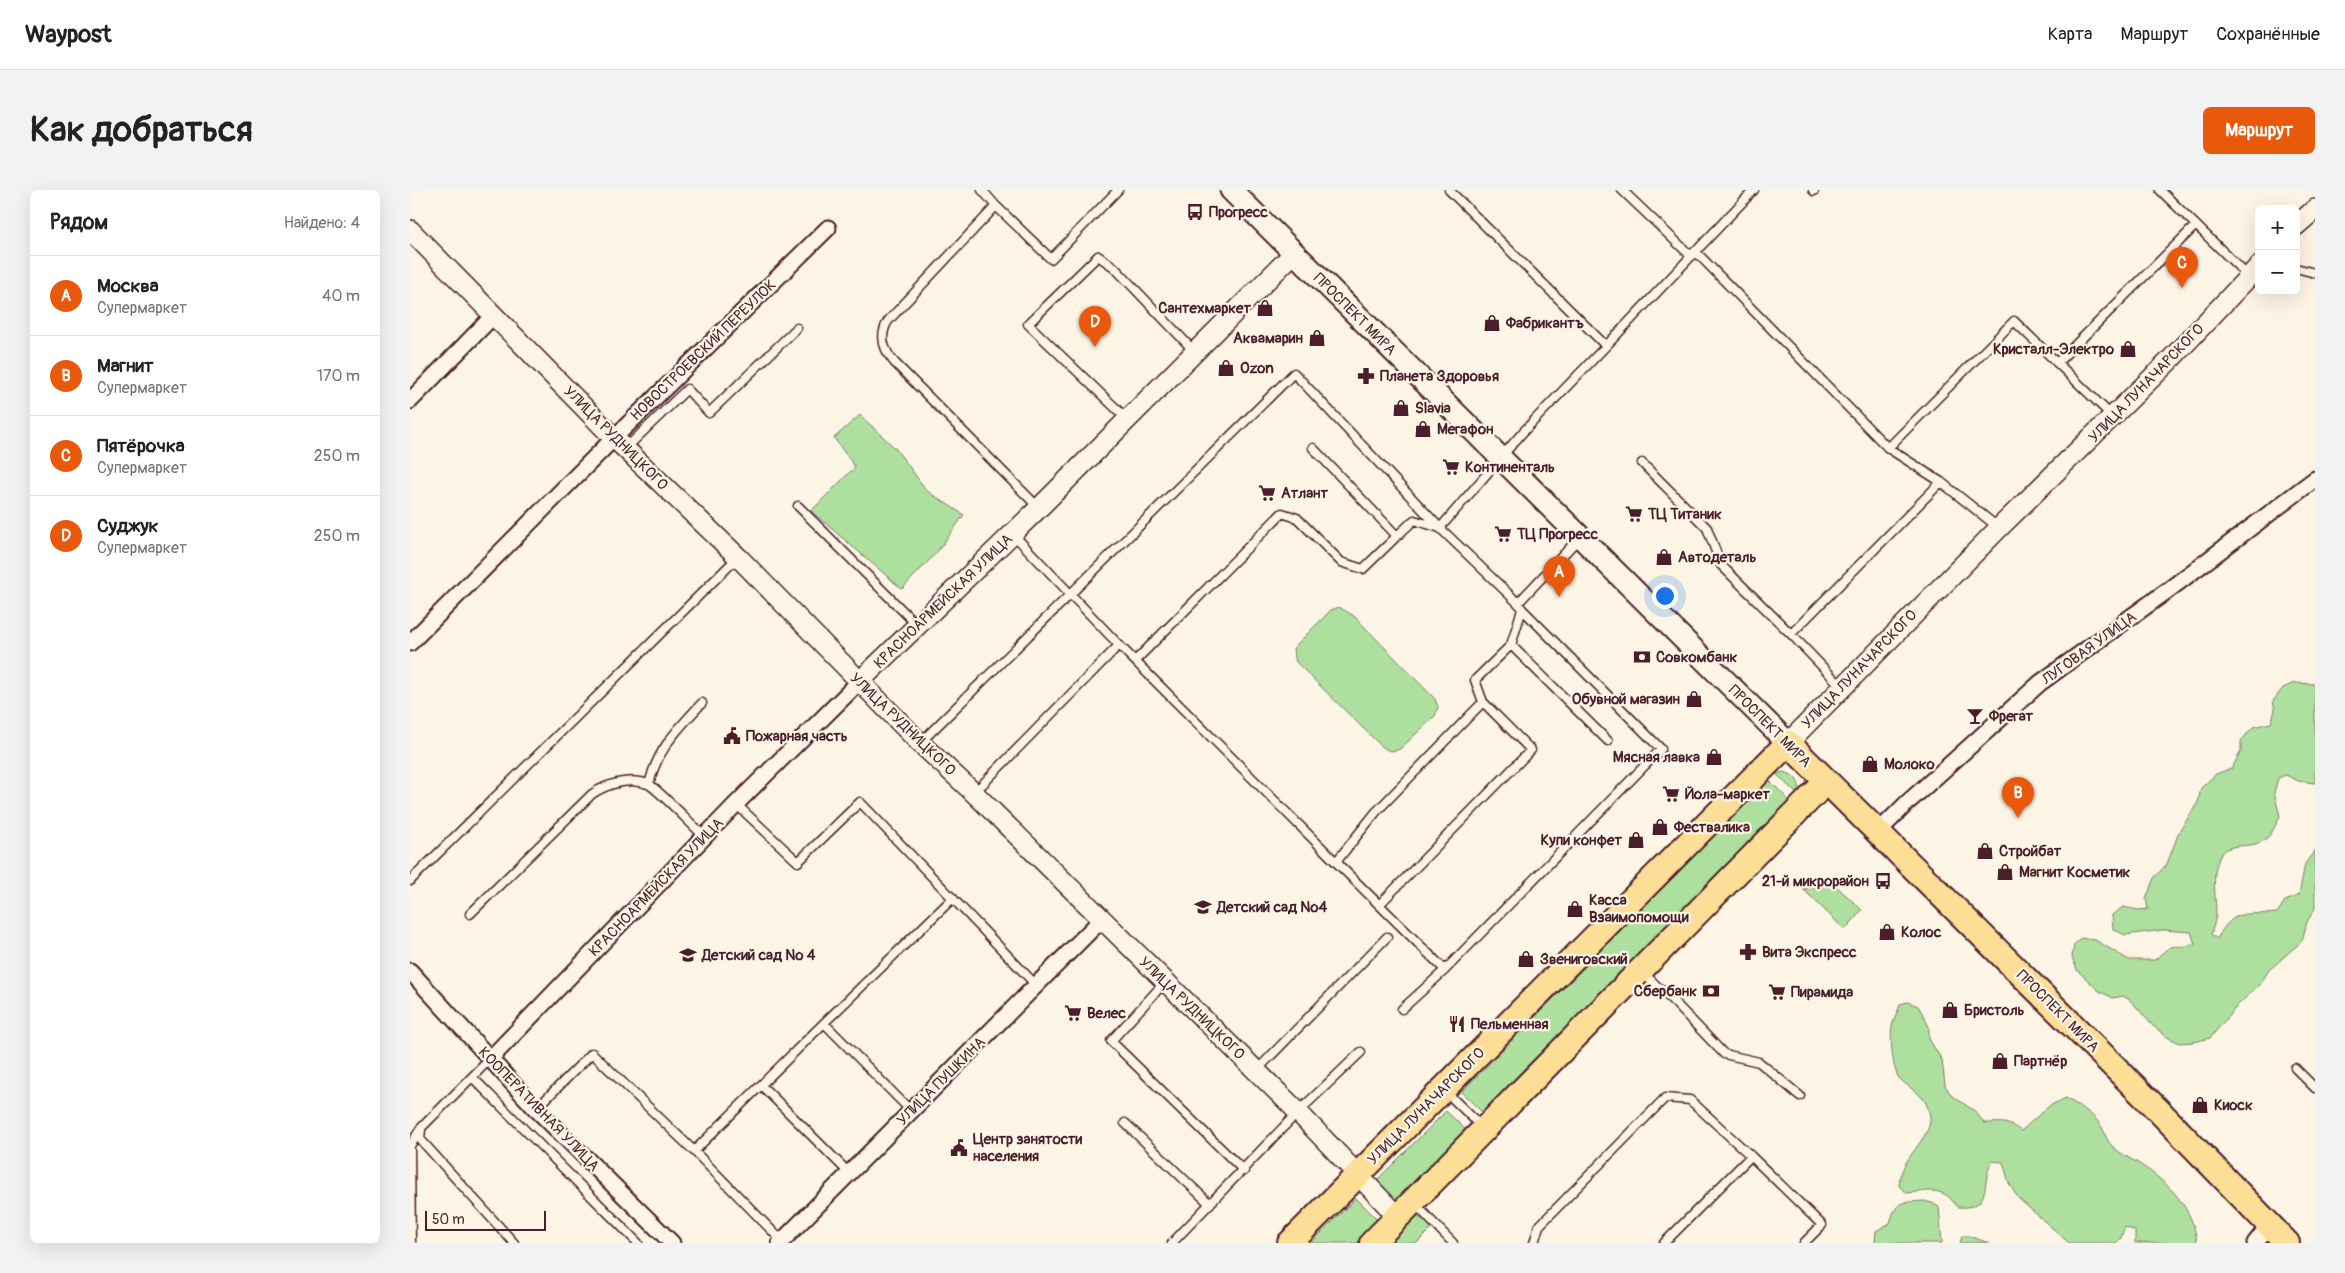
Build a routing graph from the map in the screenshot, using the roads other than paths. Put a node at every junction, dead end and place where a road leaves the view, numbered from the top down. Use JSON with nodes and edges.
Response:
{"nodes":[{"id":1,"x":982,"y":190,"type":"edge"},
{"id":2,"x":1118,"y":190,"type":"edge"},
{"id":3,"x":1449,"y":190,"type":"edge"},
{"id":4,"x":1622,"y":190,"type":"edge"},
{"id":5,"x":1754,"y":190,"type":"edge"},
{"id":6,"x":2160,"y":190,"type":"edge"},
{"id":7,"x":1240,"y":195,"type":"edge"},
{"id":8,"x":996,"y":206,"type":"junction"},
{"id":9,"x":2315,"y":209,"type":"edge"},
{"id":10,"x":2300,"y":222,"type":"edge"},
{"id":11,"x":2196,"y":225,"type":"junction"},
{"id":12,"x":828,"y":228,"type":"dead end"},
{"id":13,"x":410,"y":230,"type":"edge"},
{"id":14,"x":1294,"y":253,"type":"junction"},
{"id":15,"x":1693,"y":254,"type":"junction"},
{"id":16,"x":2300,"y":269,"type":"edge"},
{"id":17,"x":2253,"y":271,"type":"edge"},
{"id":18,"x":2315,"y":273,"type":"edge"},
{"id":19,"x":493,"y":316,"type":"junction"},
{"id":20,"x":797,"y":328,"type":"dead end"},
{"id":21,"x":1606,"y":346,"type":"junction"},
{"id":22,"x":1195,"y":352,"type":"junction"},
{"id":23,"x":2057,"y":363,"type":"junction"},
{"id":24,"x":410,"y":401,"type":"edge"},
{"id":25,"x":2114,"y":417,"type":"junction"},
{"id":26,"x":1127,"y":419,"type":"junction"},
{"id":27,"x":620,"y":443,"type":"junction"},
{"id":28,"x":1313,"y":448,"type":"dead end"},
{"id":29,"x":1888,"y":448,"type":"junction"},
{"id":30,"x":1501,"y":458,"type":"junction"},
{"id":31,"x":1642,"y":463,"type":"dead end"},
{"id":32,"x":2315,"y":479,"type":"edge"},
{"id":33,"x":1941,"y":482,"type":"junction"},
{"id":34,"x":798,"y":506,"type":"dead end"},
{"id":35,"x":1039,"y":508,"type":"junction"},
{"id":36,"x":1440,"y":528,"type":"junction"},
{"id":37,"x":1999,"y":528,"type":"junction"},
{"id":38,"x":1012,"y":533,"type":"junction"},
{"id":39,"x":1397,"y":536,"type":"junction"},
{"id":40,"x":1580,"y":537,"type":"junction"},
{"id":41,"x":738,"y":557,"type":"junction"},
{"id":42,"x":1072,"y":594,"type":"junction"},
{"id":43,"x":1520,"y":606,"type":"junction"},
{"id":44,"x":917,"y":625,"type":"junction"},
{"id":45,"x":1791,"y":634,"type":"junction"},
{"id":46,"x":410,"y":643,"type":"edge"},
{"id":47,"x":1119,"y":645,"type":"junction"},
{"id":48,"x":1511,"y":645,"type":"junction"},
{"id":49,"x":1135,"y":661,"type":"junction"},
{"id":50,"x":859,"y":682,"type":"junction"},
{"id":51,"x":1842,"y":687,"type":"junction"},
{"id":52,"x":1483,"y":702,"type":"junction"},
{"id":53,"x":702,"y":703,"type":"dead end"},
{"id":54,"x":1608,"y":741,"type":"dead end"},
{"id":55,"x":920,"y":743,"type":"junction"},
{"id":56,"x":1788,"y":743,"type":"junction"},
{"id":57,"x":1826,"y":782,"type":"junction"},
{"id":58,"x":649,"y":784,"type":"junction"},
{"id":59,"x":974,"y":793,"type":"junction"},
{"id":60,"x":736,"y":804,"type":"junction"},
{"id":61,"x":1877,"y":832,"type":"junction"},
{"id":62,"x":704,"y":837,"type":"junction"},
{"id":63,"x":1336,"y":862,"type":"junction"},
{"id":64,"x":410,"y":881,"type":"edge"},
{"id":65,"x":953,"y":898,"type":"junction"},
{"id":66,"x":1380,"y":905,"type":"junction"},
{"id":67,"x":470,"y":914,"type":"dead end"},
{"id":68,"x":1101,"y":920,"type":"junction"},
{"id":69,"x":1387,"y":937,"type":"dead end"},
{"id":70,"x":1445,"y":970,"type":"junction"},
{"id":71,"x":410,"y":971,"type":"edge"},
{"id":72,"x":1640,"y":971,"type":"junction"},
{"id":73,"x":1165,"y":982,"type":"junction"},
{"id":74,"x":1036,"y":985,"type":"junction"},
{"id":75,"x":1402,"y":1009,"type":"dead end"},
{"id":76,"x":824,"y":1023,"type":"junction"},
{"id":77,"x":1361,"y":1052,"type":"dead end"},
{"id":78,"x":490,"y":1059,"type":"junction"},
{"id":79,"x":2295,"y":1068,"type":"dead end"},
{"id":80,"x":1256,"y":1071,"type":"junction"},
{"id":81,"x":472,"y":1077,"type":"junction"},
{"id":82,"x":761,"y":1084,"type":"junction"},
{"id":83,"x":2315,"y":1088,"type":"edge"},
{"id":84,"x":1443,"y":1089,"type":"junction"},
{"id":85,"x":1800,"y":1096,"type":"dead end"},
{"id":86,"x":536,"y":1109,"type":"junction"},
{"id":87,"x":911,"y":1111,"type":"junction"},
{"id":88,"x":1298,"y":1112,"type":"junction"},
{"id":89,"x":1125,"y":1123,"type":"dead end"},
{"id":90,"x":421,"y":1128,"type":"junction"},
{"id":91,"x":1484,"y":1129,"type":"junction"},
{"id":92,"x":694,"y":1151,"type":"junction"},
{"id":93,"x":1751,"y":1156,"type":"junction"},
{"id":94,"x":1244,"y":1170,"type":"junction"},
{"id":95,"x":849,"y":1173,"type":"junction"},
{"id":96,"x":1358,"y":1175,"type":"junction"},
{"id":97,"x":1210,"y":1204,"type":"junction"},
{"id":98,"x":1405,"y":1210,"type":"junction"},
{"id":99,"x":2262,"y":1234,"type":"edge"},
{"id":100,"x":781,"y":1242,"type":"edge"},
{"id":101,"x":411,"y":1243,"type":"edge"},
{"id":102,"x":514,"y":1243,"type":"edge"},
{"id":103,"x":638,"y":1243,"type":"edge"},
{"id":104,"x":672,"y":1243,"type":"edge"},
{"id":105,"x":1172,"y":1243,"type":"edge"},
{"id":106,"x":1290,"y":1243,"type":"edge"},
{"id":107,"x":1372,"y":1243,"type":"edge"},
{"id":108,"x":1453,"y":1243,"type":"edge"},
{"id":109,"x":1534,"y":1243,"type":"edge"},
{"id":110,"x":1664,"y":1243,"type":"edge"},
{"id":111,"x":1804,"y":1243,"type":"edge"},
{"id":112,"x":2287,"y":1243,"type":"edge"}],
"edges":[{"from":1,"to":8,"type":"lane"},
{"from":2,"to":8,"type":"lane"},
{"from":3,"to":21,"type":"lane"},
{"from":4,"to":15,"type":"lane"},
{"from":5,"to":15,"type":"lane"},
{"from":6,"to":11,"type":"lane"},
{"from":7,"to":14,"type":"main road","name":"ПРОСПЕКТ МИРА"},
{"from":8,"to":35,"type":"lane"},
{"from":9,"to":10,"type":"street"},
{"from":11,"to":17,"type":"lane"},
{"from":11,"to":23,"type":"lane"},
{"from":12,"to":27,"type":"street","name":"НОВОСТРОЕВСКИЙ ПЕРЕУЛОК"},
{"from":13,"to":19,"type":"street","name":"УЛИЦА РУДНИЦКОГО"},
{"from":14,"to":22,"type":"street","name":"КРАСНОАРМЕЙСКАЯ УЛИЦА"},
{"from":14,"to":30,"type":"main road","name":"ПРОСПЕКТ МИРА"},
{"from":15,"to":21,"type":"lane"},
{"from":15,"to":29,"type":"lane"},
{"from":16,"to":18,"type":"lane"},
{"from":17,"to":25,"type":"street","name":"УЛИЦА ЛУНАЧАРСКОГО"},
{"from":19,"to":24,"type":"street"},
{"from":19,"to":27,"type":"street","name":"УЛИЦА РУДНИЦКОГО"},
{"from":20,"to":27,"type":"lane"},
{"from":21,"to":30,"type":"lane"},
{"from":22,"to":26,"type":"street","name":"КРАСНОАРМЕЙСКАЯ УЛИЦА"},
{"from":22,"to":26,"type":"lane"},
{"from":23,"to":25,"type":"lane"},
{"from":23,"to":29,"type":"lane"},
{"from":25,"to":37,"type":"street","name":"УЛИЦА ЛУНАЧАРСКОГО"},
{"from":26,"to":35,"type":"street","name":"КРАСНОАРМЕЙСКАЯ УЛИЦА"},
{"from":27,"to":41,"type":"street","name":"УЛИЦА РУДНИЦКОГО"},
{"from":27,"to":46,"type":"street","name":"НОВОСТРОЕВСКИЙ ПЕРЕУЛОК"},
{"from":28,"to":39,"type":"lane"},
{"from":29,"to":33,"type":"lane"},
{"from":30,"to":36,"type":"lane"},
{"from":30,"to":40,"type":"main road","name":"ПРОСПЕКТ МИРА"},
{"from":31,"to":45,"type":"lane"},
{"from":32,"to":61,"type":"street","name":"ЛУГОВАЯ УЛИЦА"},
{"from":33,"to":37,"type":"lane"},
{"from":33,"to":45,"type":"lane"},
{"from":34,"to":44,"type":"lane"},
{"from":35,"to":38,"type":"street","name":"КРАСНОАРМЕЙСКАЯ УЛИЦА"},
{"from":36,"to":39,"type":"lane"},
{"from":36,"to":42,"type":"lane"},
{"from":36,"to":43,"type":"lane"},
{"from":37,"to":51,"type":"street","name":"УЛИЦА ЛУНАЧАРСКОГО"},
{"from":38,"to":42,"type":"lane"},
{"from":38,"to":44,"type":"street","name":"КРАСНОАРМЕЙСКАЯ УЛИЦА"},
{"from":39,"to":49,"type":"lane"},
{"from":40,"to":43,"type":"lane"},
{"from":40,"to":56,"type":"main road","name":"ПРОСПЕКТ МИРА"},
{"from":41,"to":50,"type":"street","name":"УЛИЦА РУДНИЦКОГО"},
{"from":41,"to":64,"type":"lane"},
{"from":42,"to":47,"type":"lane"},
{"from":42,"to":55,"type":"lane"},
{"from":43,"to":48,"type":"lane"},
{"from":43,"to":70,"type":"lane"},
{"from":44,"to":50,"type":"street","name":"КРАСНОАРМЕЙСКАЯ УЛИЦА"},
{"from":45,"to":51,"type":"lane"},
{"from":47,"to":49,"type":"lane"},
{"from":47,"to":59,"type":"lane"},
{"from":48,"to":52,"type":"lane"},
{"from":48,"to":54,"type":"lane"},
{"from":49,"to":63,"type":"lane"},
{"from":50,"to":55,"type":"street","name":"УЛИЦА РУДНИЦКОГО"},
{"from":50,"to":60,"type":"street","name":"КРАСНОАРМЕЙСКАЯ УЛИЦА"},
{"from":51,"to":56,"type":"street","name":"УЛИЦА ЛУНАЧАРСКОГО"},
{"from":52,"to":63,"type":"lane"},
{"from":52,"to":66,"type":"lane"},
{"from":53,"to":58,"type":"lane"},
{"from":55,"to":59,"type":"street","name":"УЛИЦА РУДНИЦКОГО"},
{"from":56,"to":57,"type":"main road","name":"ПРОСПЕКТ МИРА"},
{"from":56,"to":84,"type":"main road","name":"УЛИЦА ЛУНАЧАРСКОГО"},
{"from":57,"to":61,"type":"main road","name":"ПРОСПЕКТ МИРА"},
{"from":57,"to":72,"type":"main road"},
{"from":58,"to":62,"type":"lane"},
{"from":58,"to":67,"type":"lane"},
{"from":59,"to":68,"type":"street","name":"УЛИЦА РУДНИЦКОГО"},
{"from":60,"to":62,"type":"street","name":"КРАСНОАРМЕЙСКАЯ УЛИЦА"},
{"from":60,"to":65,"type":"lane"},
{"from":61,"to":99,"type":"main road","name":"ПРОСПЕКТ МИРА"},
{"from":62,"to":78,"type":"street","name":"КРАСНОАРМЕЙСКАЯ УЛИЦА"},
{"from":63,"to":66,"type":"lane"},
{"from":65,"to":74,"type":"lane"},
{"from":65,"to":76,"type":"lane"},
{"from":66,"to":70,"type":"lane"},
{"from":68,"to":73,"type":"street","name":"УЛИЦА РУДНИЦКОГО"},
{"from":68,"to":74,"type":"street","name":"УЛИЦА ПУШКИНА"},
{"from":69,"to":80,"type":"lane"},
{"from":70,"to":75,"type":"lane"},
{"from":71,"to":78,"type":"street","name":"КООПЕРАТИВНАЯ УЛИЦА"},
{"from":72,"to":85,"type":"lane"},
{"from":72,"to":91,"type":"main road"},
{"from":73,"to":80,"type":"street","name":"УЛИЦА РУДНИЦКОГО"},
{"from":73,"to":94,"type":"lane"},
{"from":74,"to":87,"type":"street","name":"УЛИЦА ПУШКИНА"},
{"from":76,"to":82,"type":"lane"},
{"from":76,"to":87,"type":"lane"},
{"from":77,"to":88,"type":"lane"},
{"from":78,"to":81,"type":"lane"},
{"from":78,"to":86,"type":"street","name":"КООПЕРАТИВНАЯ УЛИЦА"},
{"from":79,"to":83,"type":"lane"},
{"from":80,"to":88,"type":"street","name":"УЛИЦА РУДНИЦКОГО"},
{"from":81,"to":90,"type":"lane"},
{"from":81,"to":103,"type":"lane"},
{"from":82,"to":92,"type":"lane"},
{"from":82,"to":95,"type":"lane"},
{"from":84,"to":91,"type":"lane"},
{"from":84,"to":96,"type":"main road","name":"УЛИЦА ЛУНАЧАРСКОГО"},
{"from":86,"to":92,"type":"lane"},
{"from":86,"to":104,"type":"street","name":"КООПЕРАТИВНАЯ УЛИЦА"},
{"from":87,"to":95,"type":"street","name":"УЛИЦА ПУШКИНА"},
{"from":88,"to":94,"type":"lane"},
{"from":88,"to":96,"type":"street","name":"УЛИЦА РУДНИЦКОГО"},
{"from":89,"to":97,"type":"lane"},
{"from":90,"to":101,"type":"lane"},
{"from":90,"to":102,"type":"lane"},
{"from":91,"to":98,"type":"main road"},
{"from":92,"to":100,"type":"lane"},
{"from":93,"to":109,"type":"lane"},
{"from":93,"to":110,"type":"lane"},
{"from":93,"to":111,"type":"lane"},
{"from":94,"to":97,"type":"lane"},
{"from":95,"to":100,"type":"street","name":"УЛИЦА ПУШКИНА"},
{"from":96,"to":98,"type":"street","name":"УЛИЦА РУДНИЦКОГО"},
{"from":96,"to":106,"type":"main road","name":"УЛИЦА ЛУНАЧАРСКОГО"},
{"from":97,"to":105,"type":"lane"},
{"from":98,"to":107,"type":"main road"},
{"from":98,"to":108,"type":"lane"},
{"from":99,"to":112,"type":"main road","name":"ПРОСПЕКТ МИРА"}]}
